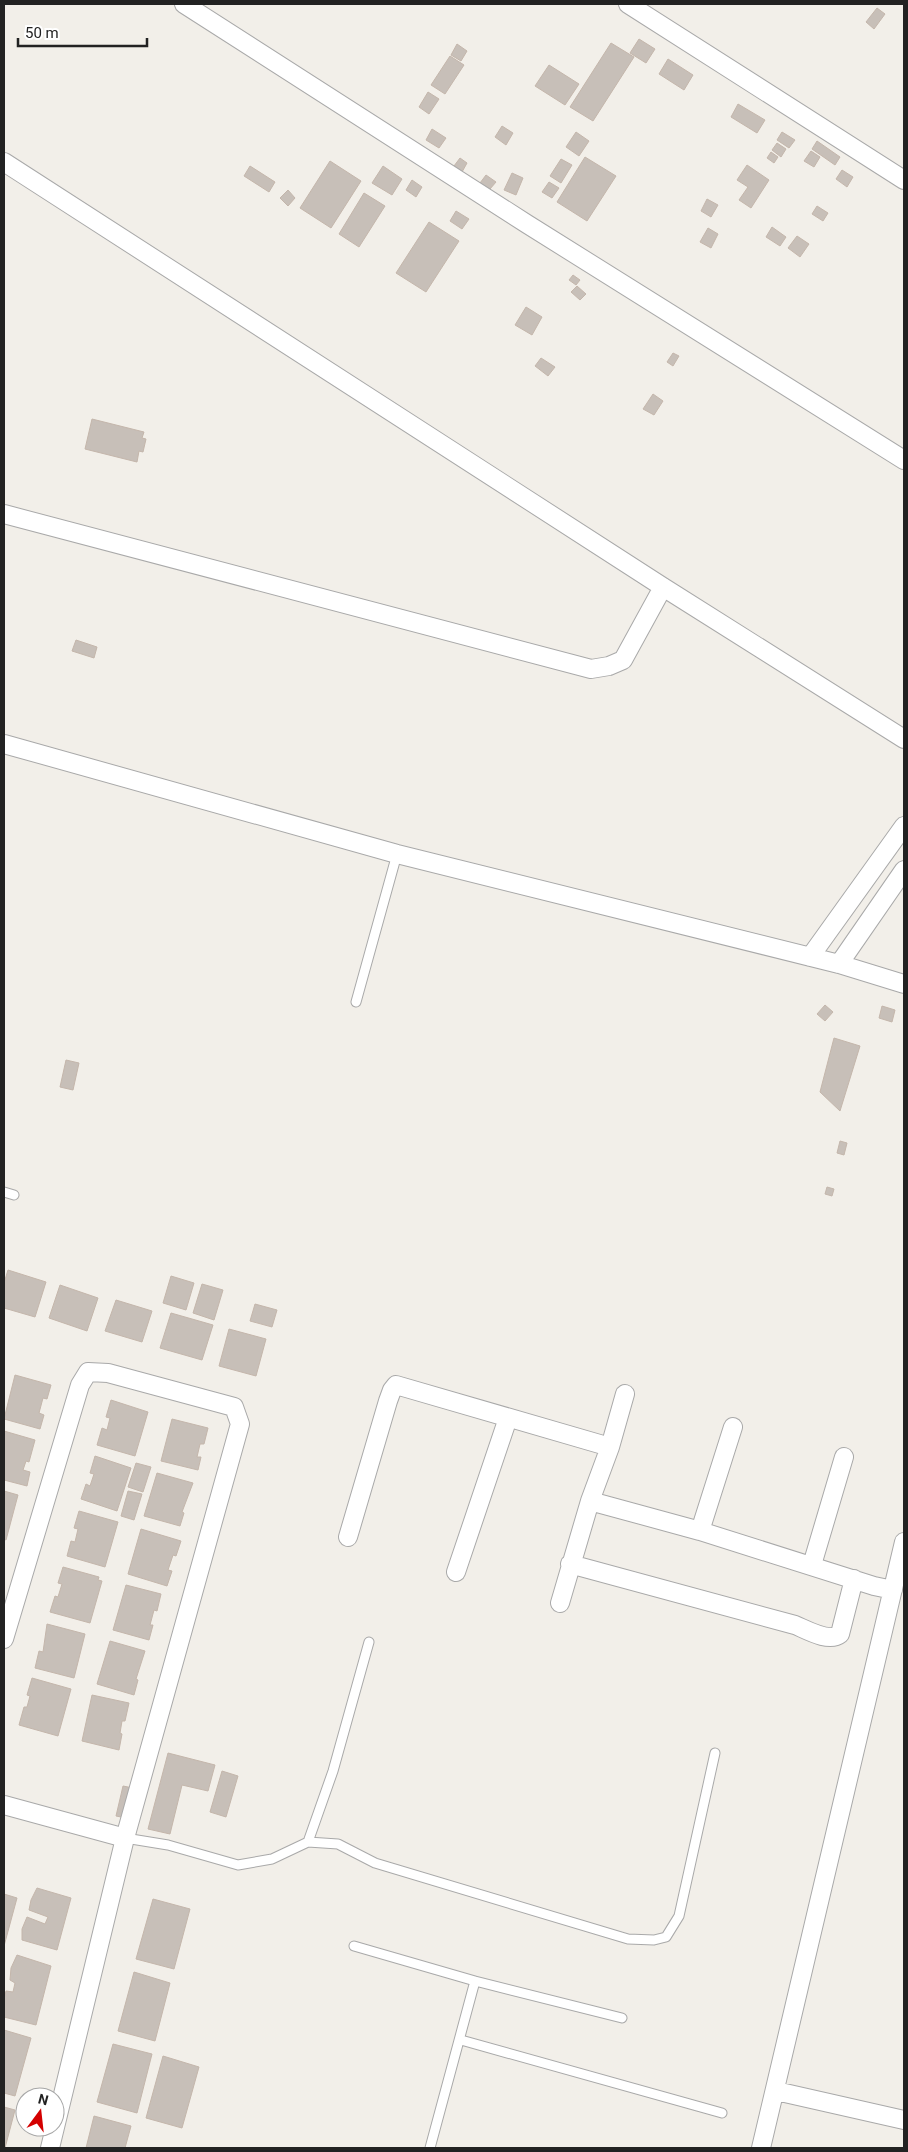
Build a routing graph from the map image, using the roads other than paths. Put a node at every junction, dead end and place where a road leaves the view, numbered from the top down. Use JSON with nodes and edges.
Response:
{"nodes":[{"id":1,"x":184,"y":4,"type":"edge"},
{"id":2,"x":628,"y":4,"type":"edge"},
{"id":3,"x":4,"y":162,"type":"edge"},
{"id":4,"x":904,"y":180,"type":"edge"},
{"id":5,"x":904,"y":460,"type":"edge"},
{"id":6,"x":4,"y":514,"type":"edge"},
{"id":7,"x":663,"y":587,"type":"junction"},
{"id":8,"x":904,"y":739,"type":"edge"},
{"id":9,"x":4,"y":744,"type":"edge"},
{"id":10,"x":904,"y":826,"type":"edge"},
{"id":11,"x":398,"y":854,"type":"junction"},
{"id":12,"x":904,"y":870,"type":"edge"},
{"id":13,"x":810,"y":958,"type":"junction"},
{"id":14,"x":839,"y":964,"type":"junction"},
{"id":15,"x":904,"y":984,"type":"edge"},
{"id":16,"x":356,"y":1002,"type":"dead end"},
{"id":17,"x":4,"y":1192,"type":"edge"},
{"id":18,"x":14,"y":1195,"type":"dead end"},
{"id":19,"x":625,"y":1394,"type":"dead end"},
{"id":20,"x":508,"y":1418,"type":"junction"},
{"id":21,"x":732,"y":1427,"type":"dead end"},
{"id":22,"x":610,"y":1447,"type":"junction"},
{"id":23,"x":844,"y":1457,"type":"dead end"},
{"id":24,"x":590,"y":1501,"type":"junction"},
{"id":25,"x":700,"y":1531,"type":"junction"},
{"id":26,"x":348,"y":1538,"type":"dead end"},
{"id":27,"x":904,"y":1542,"type":"edge"},
{"id":28,"x":570,"y":1564,"type":"junction"},
{"id":29,"x":812,"y":1565,"type":"junction"},
{"id":30,"x":456,"y":1572,"type":"dead end"},
{"id":31,"x":854,"y":1579,"type":"junction"},
{"id":32,"x":893,"y":1590,"type":"junction"},
{"id":33,"x":560,"y":1603,"type":"dead end"},
{"id":34,"x":4,"y":1639,"type":"edge"},
{"id":35,"x":369,"y":1642,"type":"dead end"},
{"id":36,"x":715,"y":1753,"type":"dead end"},
{"id":37,"x":4,"y":1805,"type":"edge"},
{"id":38,"x":125,"y":1838,"type":"junction"},
{"id":39,"x":308,"y":1842,"type":"junction"},
{"id":40,"x":354,"y":1946,"type":"dead end"},
{"id":41,"x":475,"y":1981,"type":"junction"},
{"id":42,"x":622,"y":2018,"type":"dead end"},
{"id":43,"x":461,"y":2040,"type":"junction"},
{"id":44,"x":776,"y":2091,"type":"junction"},
{"id":45,"x":722,"y":2113,"type":"dead end"},
{"id":46,"x":904,"y":2120,"type":"edge"},
{"id":47,"x":50,"y":2148,"type":"edge"},
{"id":48,"x":430,"y":2148,"type":"edge"},
{"id":49,"x":761,"y":2148,"type":"edge"}],
"edges":[{"from":1,"to":5,"type":"street"},
{"from":2,"to":4,"type":"street"},
{"from":3,"to":7,"type":"street"},
{"from":6,"to":7,"type":"street"},
{"from":7,"to":8,"type":"street"},
{"from":9,"to":11,"type":"street"},
{"from":10,"to":13,"type":"street"},
{"from":11,"to":13,"type":"street"},
{"from":11,"to":16,"type":"lane"},
{"from":12,"to":14,"type":"street"},
{"from":13,"to":14,"type":"street"},
{"from":14,"to":15,"type":"street"},
{"from":17,"to":18,"type":"lane"},
{"from":19,"to":22,"type":"street"},
{"from":20,"to":22,"type":"street"},
{"from":20,"to":26,"type":"street"},
{"from":20,"to":30,"type":"street"},
{"from":21,"to":25,"type":"street"},
{"from":22,"to":24,"type":"street"},
{"from":23,"to":29,"type":"street"},
{"from":24,"to":25,"type":"street"},
{"from":24,"to":28,"type":"street"},
{"from":25,"to":29,"type":"street"},
{"from":27,"to":32,"type":"street"},
{"from":28,"to":31,"type":"street"},
{"from":28,"to":33,"type":"street"},
{"from":29,"to":31,"type":"street"},
{"from":31,"to":32,"type":"street"},
{"from":32,"to":44,"type":"street"},
{"from":34,"to":38,"type":"street"},
{"from":35,"to":39,"type":"lane"},
{"from":36,"to":39,"type":"lane"},
{"from":37,"to":38,"type":"street"},
{"from":38,"to":39,"type":"lane"},
{"from":38,"to":47,"type":"street"},
{"from":40,"to":41,"type":"lane"},
{"from":41,"to":42,"type":"lane"},
{"from":41,"to":43,"type":"lane"},
{"from":43,"to":45,"type":"lane"},
{"from":43,"to":48,"type":"lane"},
{"from":44,"to":46,"type":"street"},
{"from":44,"to":49,"type":"street"}]}
